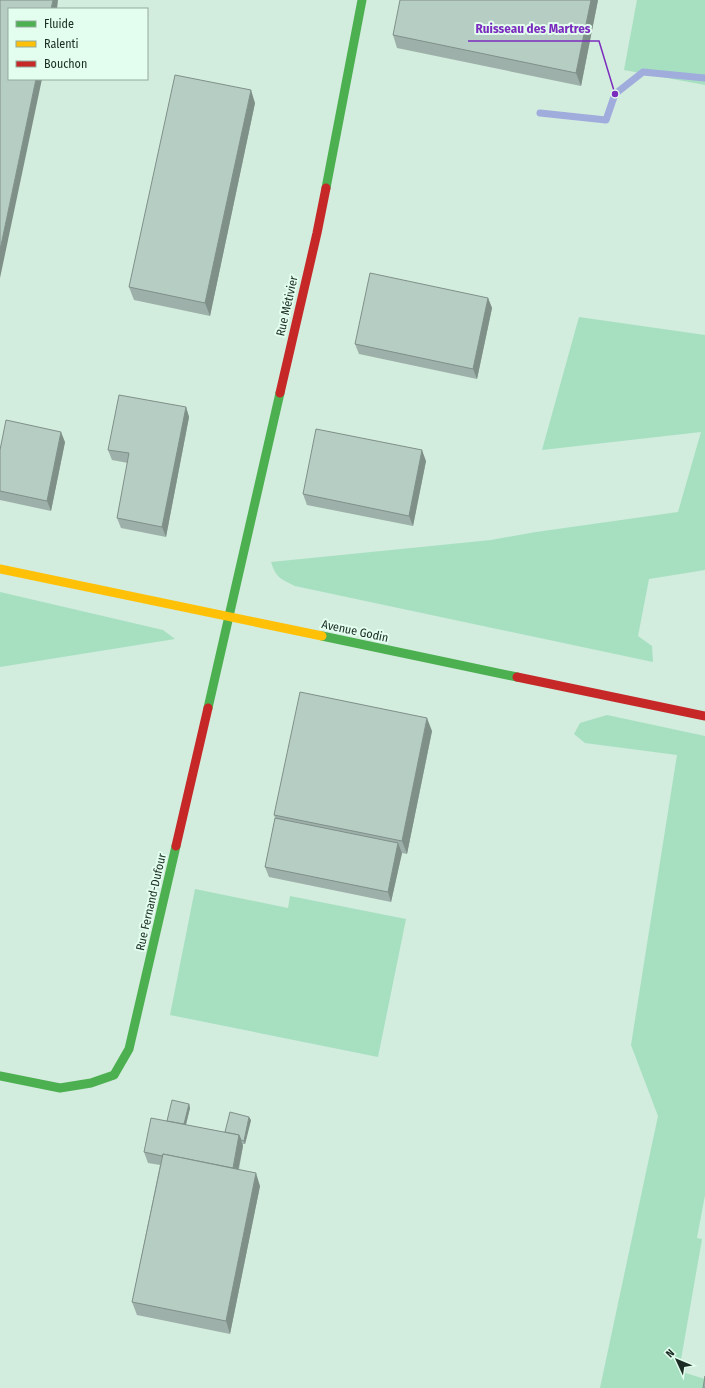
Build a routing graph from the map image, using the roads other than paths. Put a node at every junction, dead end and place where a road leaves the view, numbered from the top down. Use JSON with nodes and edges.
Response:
{"nodes":[{"id":1,"x":362,"y":0,"type":"edge"},
{"id":2,"x":0,"y":569,"type":"edge"},
{"id":3,"x":229,"y":617,"type":"junction"},
{"id":4,"x":705,"y":716,"type":"edge"},
{"id":5,"x":0,"y":1076,"type":"edge"}],
"edges":[{"from":1,"to":3,"type":"street","name":"Rue Métivier"},
{"from":2,"to":3,"type":"street","name":"Avenue Godin"},
{"from":3,"to":4,"type":"street","name":"Avenue Godin"},
{"from":3,"to":5,"type":"street","name":"Rue Fernand-Dufour"}]}
